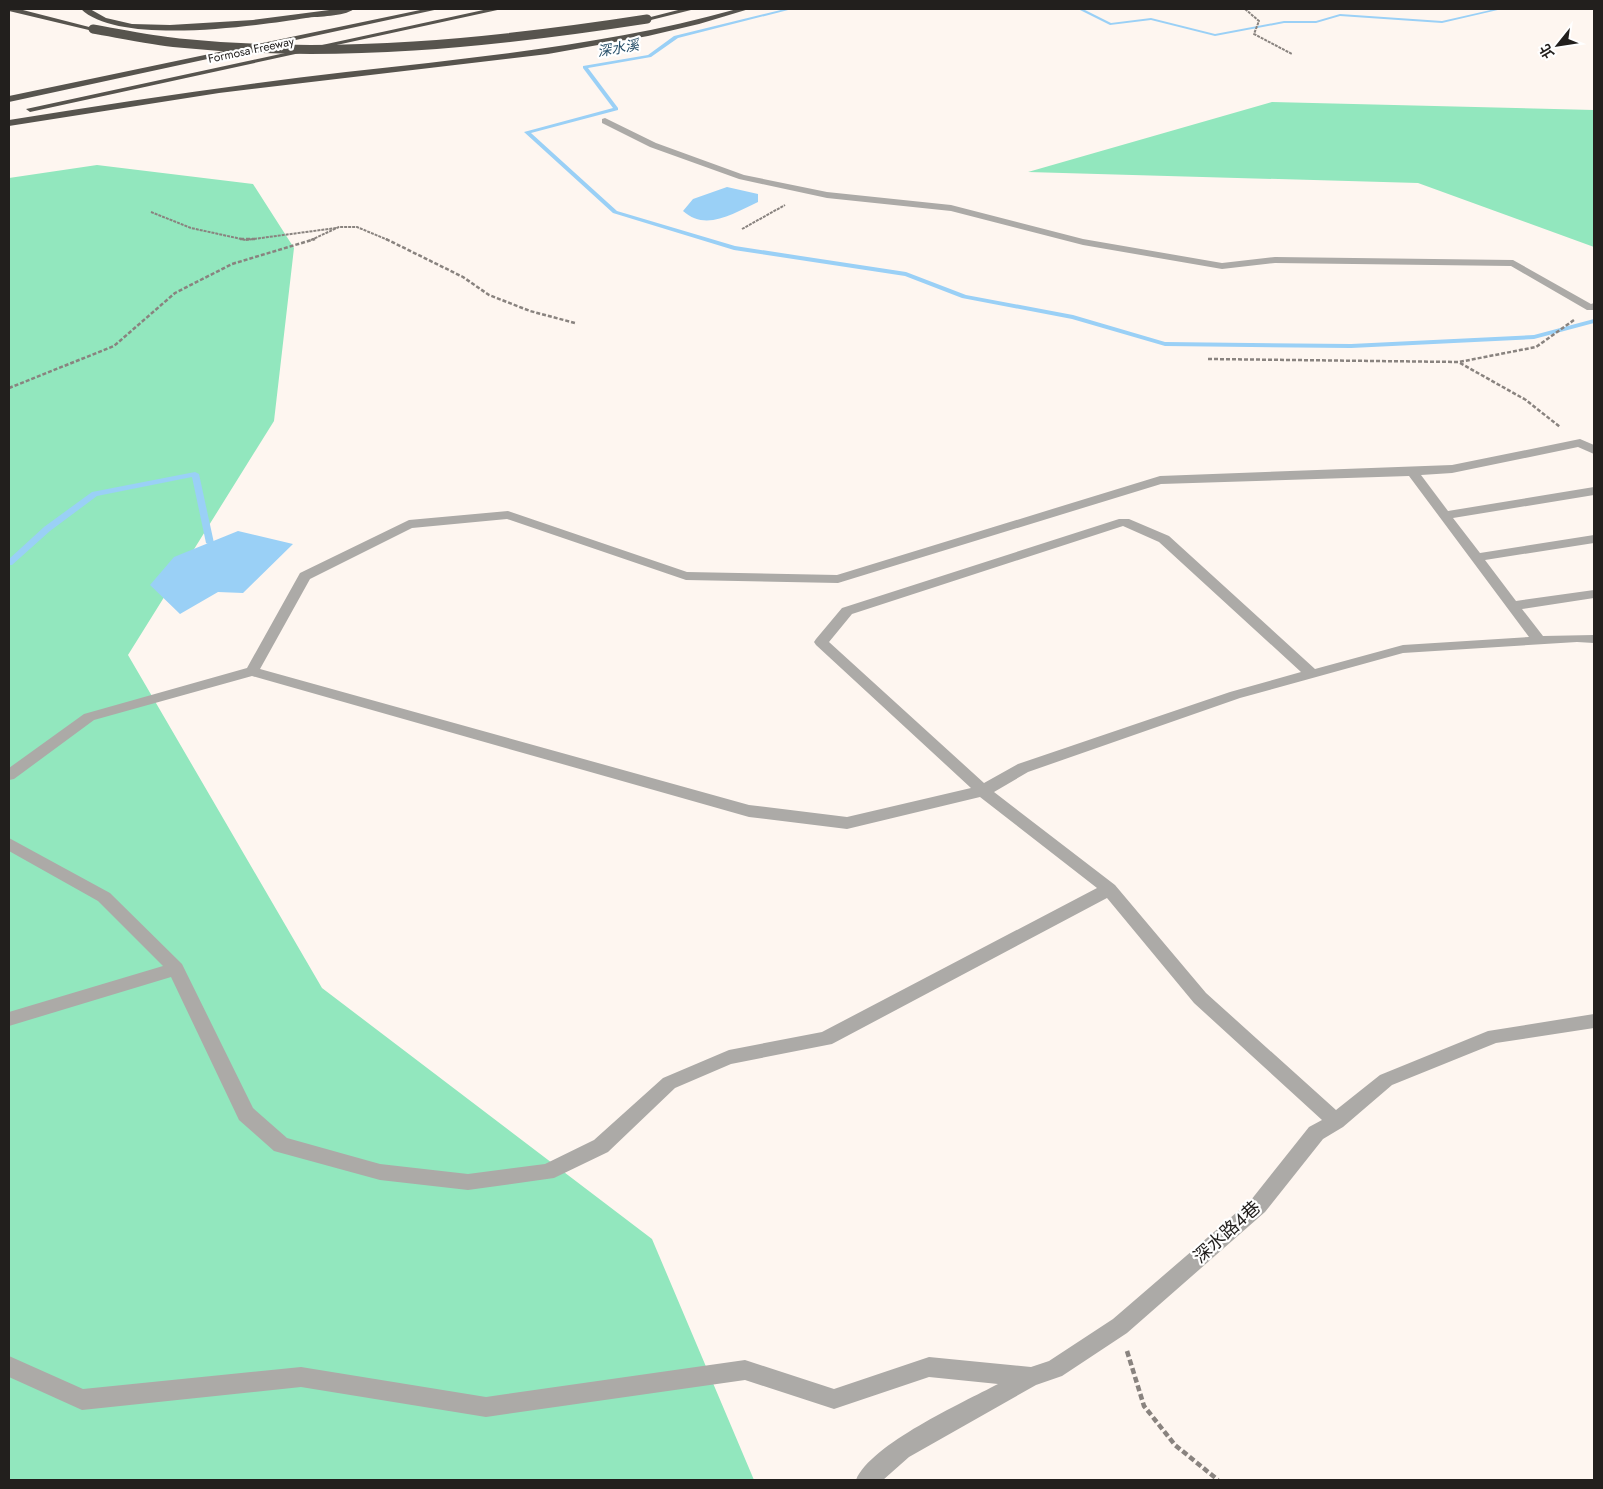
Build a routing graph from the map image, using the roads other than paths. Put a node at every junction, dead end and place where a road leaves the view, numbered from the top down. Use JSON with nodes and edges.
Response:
{"nodes":[{"id":1,"x":10,"y":9,"type":"edge"},
{"id":2,"x":85,"y":9,"type":"edge"},
{"id":3,"x":350,"y":9,"type":"edge"},
{"id":4,"x":435,"y":9,"type":"edge"},
{"id":5,"x":498,"y":9,"type":"edge"},
{"id":6,"x":691,"y":9,"type":"edge"},
{"id":7,"x":745,"y":9,"type":"edge"},
{"id":8,"x":9,"y":99,"type":"edge"},
{"id":9,"x":9,"y":114,"type":"edge"},
{"id":10,"x":605,"y":121,"type":"dead end"},
{"id":11,"x":9,"y":123,"type":"edge"},
{"id":12,"x":1592,"y":307,"type":"edge"},
{"id":13,"x":1594,"y":450,"type":"edge"},
{"id":14,"x":1412,"y":472,"type":"junction"},
{"id":15,"x":1594,"y":491,"type":"edge"},
{"id":16,"x":1445,"y":515,"type":"junction"},
{"id":17,"x":1594,"y":539,"type":"edge"},
{"id":18,"x":1477,"y":557,"type":"junction"},
{"id":19,"x":1594,"y":594,"type":"edge"},
{"id":20,"x":1513,"y":606,"type":"junction"},
{"id":21,"x":1594,"y":639,"type":"edge"},
{"id":22,"x":1540,"y":641,"type":"junction"},
{"id":23,"x":252,"y":671,"type":"junction"},
{"id":24,"x":1311,"y":673,"type":"junction"},
{"id":25,"x":9,"y":775,"type":"edge"},
{"id":26,"x":983,"y":791,"type":"junction"},
{"id":27,"x":9,"y":844,"type":"edge"},
{"id":28,"x":1109,"y":889,"type":"junction"},
{"id":29,"x":176,"y":968,"type":"junction"},
{"id":30,"x":9,"y":1019,"type":"edge"},
{"id":31,"x":1594,"y":1021,"type":"edge"},
{"id":32,"x":1336,"y":1121,"type":"junction"},
{"id":33,"x":9,"y":1366,"type":"edge"},
{"id":34,"x":1031,"y":1377,"type":"junction"},
{"id":35,"x":867,"y":1480,"type":"edge"}],
"edges":[{"from":1,"to":6,"type":"highway","bridge":true},
{"from":2,"to":3,"type":"highway"},
{"from":4,"to":8,"type":"highway","name":"Formosa Freeway"},
{"from":5,"to":9,"type":"highway","name":"Formosa Freeway"},
{"from":7,"to":11,"type":"highway"},
{"from":10,"to":12,"type":"lane"},
{"from":13,"to":14,"type":"lane"},
{"from":14,"to":16,"type":"lane"},
{"from":14,"to":23,"type":"lane"},
{"from":15,"to":16,"type":"lane"},
{"from":16,"to":18,"type":"lane"},
{"from":17,"to":18,"type":"lane"},
{"from":18,"to":20,"type":"lane"},
{"from":19,"to":20,"type":"lane"},
{"from":20,"to":22,"type":"lane"},
{"from":21,"to":22,"type":"lane"},
{"from":22,"to":24,"type":"lane"},
{"from":23,"to":25,"type":"lane"},
{"from":23,"to":26,"type":"lane"},
{"from":24,"to":26,"type":"lane"},
{"from":24,"to":26,"type":"lane"},
{"from":26,"to":28,"type":"lane"},
{"from":27,"to":29,"type":"lane"},
{"from":28,"to":29,"type":"lane"},
{"from":28,"to":32,"type":"lane"},
{"from":29,"to":30,"type":"lane"},
{"from":31,"to":32,"type":"lane","name":"深水路4巷"},
{"from":32,"to":34,"type":"lane","name":"深水路4巷"},
{"from":33,"to":34,"type":"lane"},
{"from":34,"to":35,"type":"lane","name":"深水路4巷"}]}
